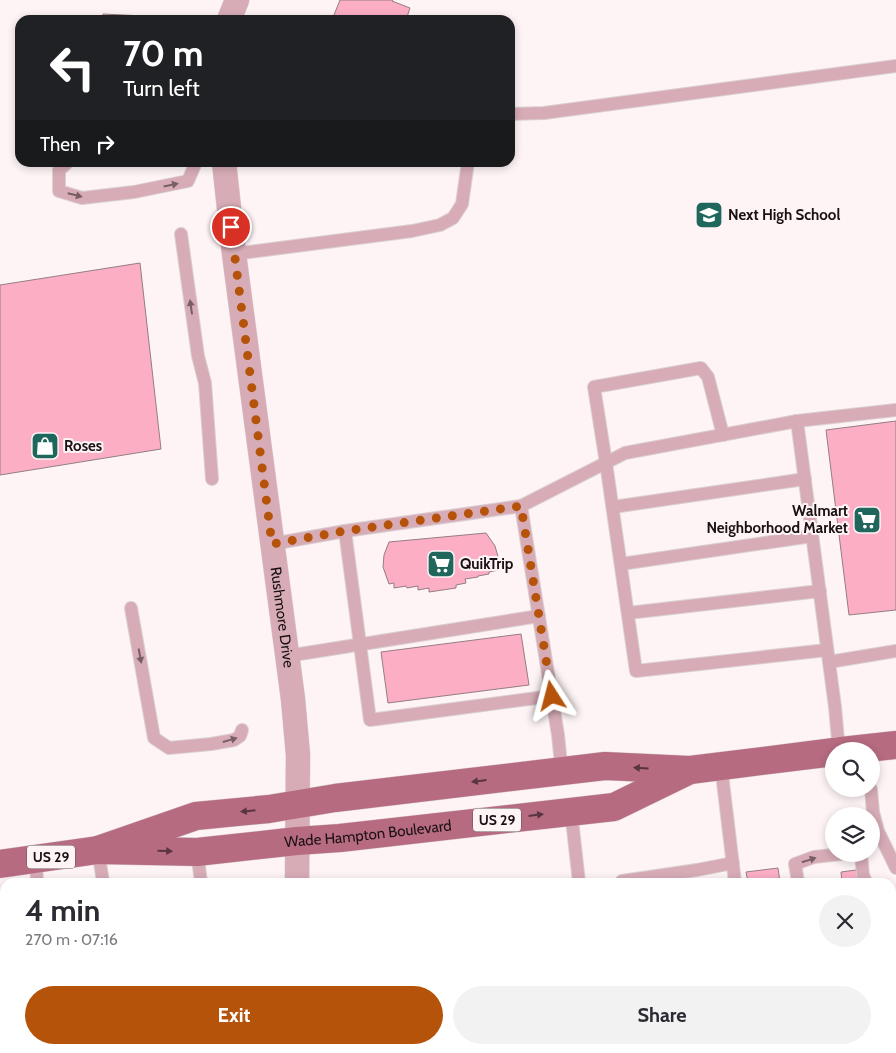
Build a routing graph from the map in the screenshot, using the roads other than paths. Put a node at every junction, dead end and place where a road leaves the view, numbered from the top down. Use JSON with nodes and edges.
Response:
{"nodes":[{"id":1,"x":237,"y":0,"type":"edge"},
{"id":2,"x":231,"y":15,"type":"edge"},
{"id":3,"x":896,"y":66,"type":"edge"},
{"id":4,"x":515,"y":114,"type":"edge"},
{"id":5,"x":62,"y":167,"type":"edge"},
{"id":6,"x":194,"y":167,"type":"edge"},
{"id":7,"x":225,"y":167,"type":"edge"},
{"id":8,"x":467,"y":167,"type":"edge"},
{"id":9,"x":181,"y":234,"type":"dead end"},
{"id":10,"x":234,"y":254,"type":"junction"},
{"id":11,"x":896,"y":410,"type":"edge"},
{"id":12,"x":797,"y":421,"type":"junction"},
{"id":13,"x":723,"y":435,"type":"junction"},
{"id":14,"x":606,"y":463,"type":"junction"},
{"id":15,"x":805,"y":479,"type":"junction"},
{"id":16,"x":212,"y":480,"type":"dead end"},
{"id":17,"x":521,"y":506,"type":"junction"},
{"id":18,"x":613,"y":507,"type":"junction"},
{"id":19,"x":345,"y":531,"type":"junction"},
{"id":20,"x":812,"y":536,"type":"junction"},
{"id":21,"x":272,"y":544,"type":"junction"},
{"id":22,"x":621,"y":564,"type":"junction"},
{"id":23,"x":820,"y":591,"type":"junction"},
{"id":24,"x":131,"y":608,"type":"dead end"},
{"id":25,"x":628,"y":612,"type":"junction"},
{"id":26,"x":539,"y":616,"type":"junction"},
{"id":27,"x":360,"y":643,"type":"junction"},
{"id":28,"x":896,"y":651,"type":"edge"},
{"id":29,"x":287,"y":656,"type":"junction"},
{"id":30,"x":828,"y":656,"type":"junction"},
{"id":31,"x":552,"y":696,"type":"junction"},
{"id":32,"x":242,"y":730,"type":"dead end"},
{"id":33,"x":850,"y":742,"type":"edge"},
{"id":34,"x":896,"y":744,"type":"edge"},
{"id":35,"x":880,"y":746,"type":"edge"},
{"id":36,"x":825,"y":753,"type":"edge"},
{"id":37,"x":721,"y":766,"type":"junction"},
{"id":38,"x":690,"y":770,"type":"junction"},
{"id":39,"x":561,"y":771,"type":"junction"},
{"id":40,"x":297,"y":804,"type":"junction"},
{"id":41,"x":571,"y":811,"type":"junction"},
{"id":42,"x":296,"y":841,"type":"junction"},
{"id":43,"x":880,"y":846,"type":"edge"},
{"id":44,"x":98,"y":850,"type":"junction"},
{"id":45,"x":197,"y":852,"type":"junction"},
{"id":46,"x":825,"y":856,"type":"edge"},
{"id":47,"x":862,"y":862,"type":"edge"},
{"id":48,"x":733,"y":863,"type":"junction"},
{"id":49,"x":0,"y":864,"type":"edge"},
{"id":50,"x":896,"y":868,"type":"edge"},
{"id":51,"x":37,"y":871,"type":"edge"},
{"id":52,"x":698,"y":876,"type":"edge"},
{"id":53,"x":102,"y":878,"type":"edge"},
{"id":54,"x":200,"y":878,"type":"edge"},
{"id":55,"x":297,"y":878,"type":"edge"},
{"id":56,"x":579,"y":878,"type":"edge"},
{"id":57,"x":673,"y":878,"type":"edge"},
{"id":58,"x":735,"y":878,"type":"edge"},
{"id":59,"x":797,"y":878,"type":"edge"},
{"id":60,"x":864,"y":878,"type":"edge"}],
"edges":[{"from":1,"to":2,"type":"street"},
{"from":3,"to":4,"type":"lane"},
{"from":5,"to":6,"type":"lane","one_way":true},
{"from":7,"to":10,"type":"street","name":"Rushmore Drive"},
{"from":8,"to":10,"type":"lane"},
{"from":16,"to":9,"type":"lane","one_way":true},
{"from":10,"to":21,"type":"street","name":"Rushmore Drive"},
{"from":11,"to":12,"type":"lane"},
{"from":12,"to":13,"type":"lane"},
{"from":12,"to":15,"type":"lane"},
{"from":13,"to":14,"type":"lane"},
{"from":13,"to":14,"type":"lane"},
{"from":14,"to":17,"type":"lane"},
{"from":14,"to":18,"type":"lane"},
{"from":15,"to":18,"type":"lane"},
{"from":15,"to":20,"type":"lane"},
{"from":17,"to":19,"type":"lane"},
{"from":17,"to":26,"type":"lane"},
{"from":18,"to":22,"type":"lane"},
{"from":19,"to":21,"type":"lane"},
{"from":19,"to":27,"type":"lane"},
{"from":20,"to":22,"type":"lane"},
{"from":20,"to":23,"type":"lane"},
{"from":21,"to":29,"type":"street","name":"Rushmore Drive"},
{"from":22,"to":25,"type":"lane"},
{"from":23,"to":25,"type":"lane"},
{"from":23,"to":30,"type":"lane"},
{"from":24,"to":32,"type":"lane","one_way":true},
{"from":25,"to":30,"type":"lane"},
{"from":26,"to":27,"type":"lane"},
{"from":26,"to":31,"type":"lane"},
{"from":27,"to":29,"type":"lane"},
{"from":27,"to":31,"type":"lane"},
{"from":28,"to":30,"type":"lane"},
{"from":29,"to":40,"type":"street","name":"Rushmore Drive"},
{"from":30,"to":33,"type":"lane"},
{"from":31,"to":39,"type":"lane"},
{"from":34,"to":35,"type":"main road"},
{"from":36,"to":37,"type":"main road","name":"Wade Hampton Boulevard","number":"US 29"},
{"from":37,"to":38,"type":"main road","name":"Wade Hampton Boulevard","number":"US 29"},
{"from":37,"to":48,"type":"lane"},
{"from":38,"to":39,"type":"main road","name":"Wade Hampton Boulevard","number":"US 29","one_way":true},
{"from":38,"to":41,"type":"main road","name":"Wade Hampton Boulevard","number":"US 29"},
{"from":39,"to":40,"type":"main road","name":"Wade Hampton Boulevard","number":"US 29","one_way":true},
{"from":40,"to":42,"type":"street","name":"Rushmore Drive"},
{"from":40,"to":44,"type":"main road","name":"Wade Hampton Boulevard","number":"US 29","one_way":true},
{"from":42,"to":41,"type":"main road","name":"Wade Hampton Boulevard","number":"US 29","one_way":true},
{"from":41,"to":56,"type":"lane"},
{"from":42,"to":45,"type":"main road","name":"Wade Hampton Boulevard","number":"US 29"},
{"from":42,"to":55,"type":"street","name":"Rushmore Drive"},
{"from":43,"to":50,"type":"lane"},
{"from":44,"to":45,"type":"main road","name":"Wade Hampton Boulevard","number":"US 29","one_way":true},
{"from":44,"to":51,"type":"main road","name":"Wade Hampton Boulevard","number":"US 29"},
{"from":44,"to":53,"type":"lane"},
{"from":45,"to":54,"type":"lane"},
{"from":59,"to":46,"type":"lane","one_way":true},
{"from":47,"to":60,"type":"lane"},
{"from":48,"to":52,"type":"lane"},
{"from":48,"to":58,"type":"lane"},
{"from":49,"to":51,"type":"main road","name":"Wade Hampton Boulevard","number":"US 29"},
{"from":52,"to":57,"type":"lane"}]}
